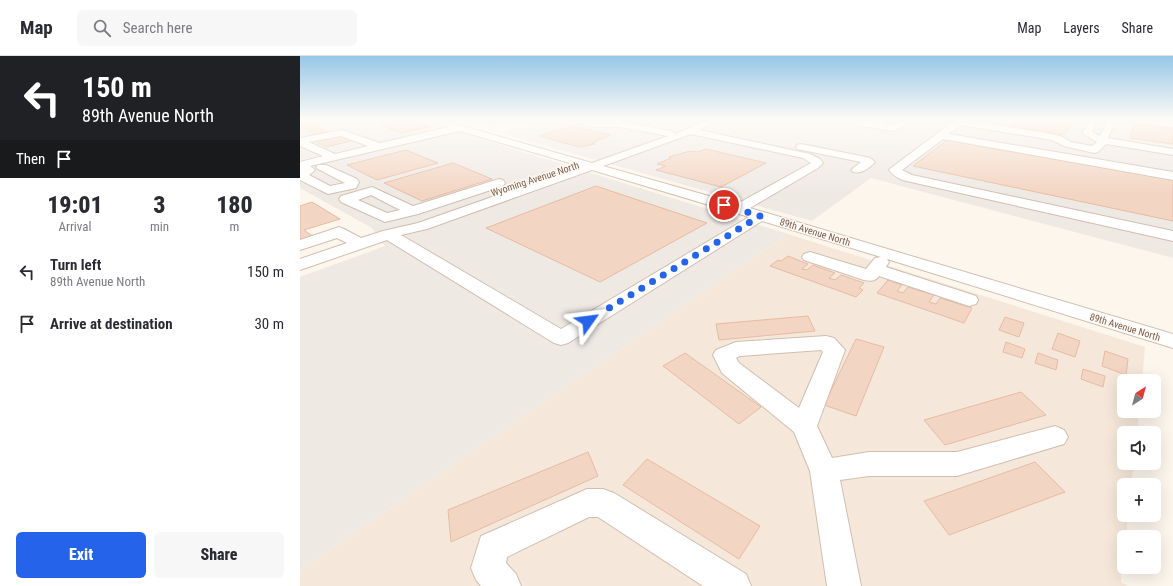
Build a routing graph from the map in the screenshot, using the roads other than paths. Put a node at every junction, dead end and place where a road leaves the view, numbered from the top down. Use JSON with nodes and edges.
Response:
{"nodes":[{"id":1,"x":306,"y":145,"type":"edge"},
{"id":2,"x":374,"y":145,"type":"edge"},
{"id":3,"x":399,"y":145,"type":"joint"},
{"id":4,"x":519,"y":145,"type":"edge"},
{"id":5,"x":642,"y":145,"type":"edge"},
{"id":6,"x":648,"y":145,"type":"edge"},
{"id":7,"x":753,"y":145,"type":"edge"},
{"id":8,"x":791,"y":145,"type":"edge"},
{"id":9,"x":930,"y":145,"type":"edge"},
{"id":10,"x":994,"y":145,"type":"edge"},
{"id":11,"x":1071,"y":145,"type":"edge"},
{"id":12,"x":1099,"y":145,"type":"edge"},
{"id":13,"x":1129,"y":145,"type":"edge"},
{"id":14,"x":378,"y":146,"type":"junction"},
{"id":15,"x":1094,"y":150,"type":"junction"},
{"id":16,"x":1173,"y":152,"type":"edge"},
{"id":17,"x":300,"y":154,"type":"edge"},
{"id":18,"x":333,"y":157,"type":"junction"},
{"id":19,"x":1090,"y":161,"type":"junction"},
{"id":20,"x":1173,"y":163,"type":"edge"},
{"id":21,"x":587,"y":165,"type":"junction"},
{"id":22,"x":309,"y":166,"type":"edge"},
{"id":23,"x":857,"y":170,"type":"dead end"},
{"id":24,"x":1173,"y":176,"type":"edge"},
{"id":25,"x":499,"y":183,"type":"dead end"},
{"id":26,"x":739,"y":210,"type":"junction"},
{"id":27,"x":407,"y":216,"type":"junction"},
{"id":28,"x":760,"y":216,"type":"junction"},
{"id":29,"x":388,"y":234,"type":"junction"},
{"id":30,"x":1173,"y":236,"type":"edge"},
{"id":31,"x":359,"y":244,"type":"junction"},
{"id":32,"x":300,"y":245,"type":"edge"},
{"id":33,"x":888,"y":254,"type":"junction"},
{"id":34,"x":810,"y":257,"type":"dead end"},
{"id":35,"x":300,"y":265,"type":"edge"},
{"id":36,"x":875,"y":269,"type":"junction"},
{"id":37,"x":969,"y":300,"type":"dead end"},
{"id":38,"x":1173,"y":342,"type":"edge"},
{"id":39,"x":804,"y":426,"type":"junction"},
{"id":40,"x":1055,"y":437,"type":"dead end"},
{"id":41,"x":824,"y":471,"type":"junction"},
{"id":42,"x":504,"y":586,"type":"edge"},
{"id":43,"x":734,"y":586,"type":"edge"},
{"id":44,"x":844,"y":586,"type":"edge"}],
"edges":[{"from":1,"to":18,"type":"street"},
{"from":2,"to":14,"type":"street"},
{"from":3,"to":14,"type":"street"},
{"from":3,"to":22,"type":"street"},
{"from":4,"to":21,"type":"street","name":"89th Avenue North"},
{"from":5,"to":21,"type":"street","name":"Wyoming Avenue North"},
{"from":6,"to":21,"type":"street","name":"Wyoming Avenue North"},
{"from":7,"to":26,"type":"street"},
{"from":8,"to":23,"type":"street"},
{"from":9,"to":30,"type":"street"},
{"from":10,"to":19,"type":"street"},
{"from":11,"to":15,"type":"street"},
{"from":12,"to":15,"type":"street"},
{"from":13,"to":16,"type":"street"},
{"from":14,"to":18,"type":"street"},
{"from":15,"to":19,"type":"street"},
{"from":15,"to":20,"type":"street"},
{"from":17,"to":22,"type":"street"},
{"from":18,"to":22,"type":"street"},
{"from":19,"to":24,"type":"street"},
{"from":21,"to":26,"type":"street","name":"89th Avenue North"},
{"from":21,"to":27,"type":"street","name":"Wyoming Avenue North"},
{"from":21,"to":29,"type":"street","name":"Wyoming Avenue North"},
{"from":25,"to":27,"type":"street"},
{"from":26,"to":28,"type":"street","name":"89th Avenue North"},
{"from":27,"to":29,"type":"street","name":"Wyoming Avenue North"},
{"from":28,"to":29,"type":"street"},
{"from":28,"to":33,"type":"street","name":"89th Avenue North"},
{"from":29,"to":31,"type":"street","name":"Wyoming Avenue North"},
{"from":31,"to":32,"type":"street"},
{"from":31,"to":35,"type":"street","name":"Wyoming Avenue North"},
{"from":33,"to":36,"type":"street"},
{"from":33,"to":38,"type":"street","name":"89th Avenue North"},
{"from":34,"to":36,"type":"street"},
{"from":36,"to":37,"type":"street"},
{"from":39,"to":39,"type":"street"},
{"from":39,"to":41,"type":"street"},
{"from":40,"to":41,"type":"street"},
{"from":41,"to":44,"type":"street"},
{"from":42,"to":43,"type":"street"}]}
